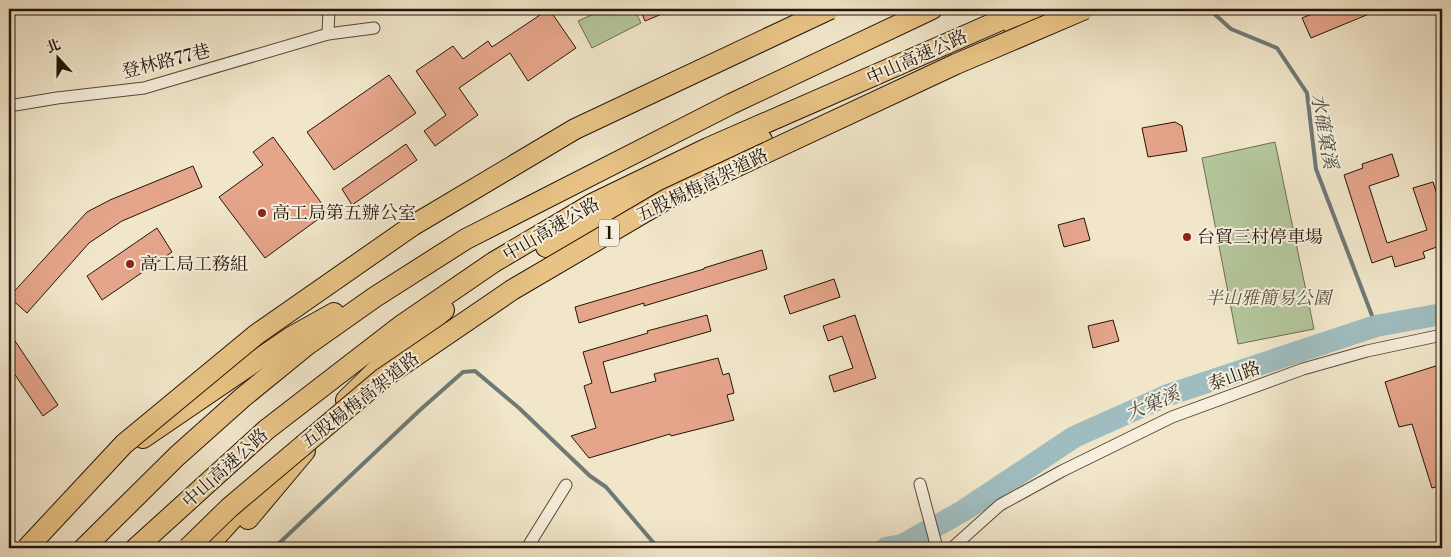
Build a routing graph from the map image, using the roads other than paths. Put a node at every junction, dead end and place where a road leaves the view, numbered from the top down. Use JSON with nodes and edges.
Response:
{"nodes":[{"id":1,"x":329,"y":9,"type":"edge"},
{"id":2,"x":830,"y":9,"type":"edge"},
{"id":3,"x":932,"y":9,"type":"edge"},
{"id":4,"x":1026,"y":9,"type":"edge"},
{"id":5,"x":1056,"y":9,"type":"edge"},
{"id":6,"x":1085,"y":9,"type":"edge"},
{"id":7,"x":374,"y":28,"type":"dead end"},
{"id":8,"x":328,"y":34,"type":"junction"},
{"id":9,"x":9,"y":106,"type":"edge"},
{"id":10,"x":592,"y":204,"type":"junction"},
{"id":11,"x":466,"y":239,"type":"junction"},
{"id":12,"x":483,"y":282,"type":"junction"},
{"id":13,"x":1442,"y":335,"type":"edge"},
{"id":14,"x":359,"y":386,"type":"junction"},
{"id":15,"x":920,"y":484,"type":"dead end"},
{"id":16,"x":566,"y":485,"type":"dead end"},
{"id":17,"x":16,"y":548,"type":"edge"},
{"id":18,"x":27,"y":548,"type":"edge"},
{"id":19,"x":84,"y":548,"type":"edge"},
{"id":20,"x":136,"y":548,"type":"edge"},
{"id":21,"x":188,"y":548,"type":"edge"},
{"id":22,"x":206,"y":548,"type":"edge"},
{"id":23,"x":224,"y":548,"type":"edge"},
{"id":24,"x":527,"y":548,"type":"edge"},
{"id":25,"x":937,"y":548,"type":"edge"},
{"id":26,"x":952,"y":548,"type":"edge"}],
"edges":[{"from":1,"to":8,"type":"street"},
{"from":2,"to":18,"type":"highway","bridge":true},
{"from":3,"to":11,"type":"highway","name":"中山高速公路"},
{"from":4,"to":10,"type":"highway","name":"中山高速公路","number":"1"},
{"from":5,"to":12,"type":"highway"},
{"from":6,"to":21,"type":"highway","name":"五股楊梅高架道路","number":"1","bridge":true},
{"from":7,"to":8,"type":"street","name":"登林路77巷"},
{"from":8,"to":9,"type":"street","name":"登林路77巷"},
{"from":10,"to":12,"type":"highway"},
{"from":10,"to":20,"type":"highway","name":"中山高速公路","number":"1"},
{"from":11,"to":17,"type":"highway"},
{"from":11,"to":19,"type":"highway","name":"中山高速公路"},
{"from":12,"to":14,"type":"highway"},
{"from":13,"to":26,"type":"street","name":"泰山路"},
{"from":14,"to":22,"type":"highway"},
{"from":14,"to":23,"type":"highway"},
{"from":15,"to":25,"type":"street"},
{"from":16,"to":24,"type":"street"}]}
